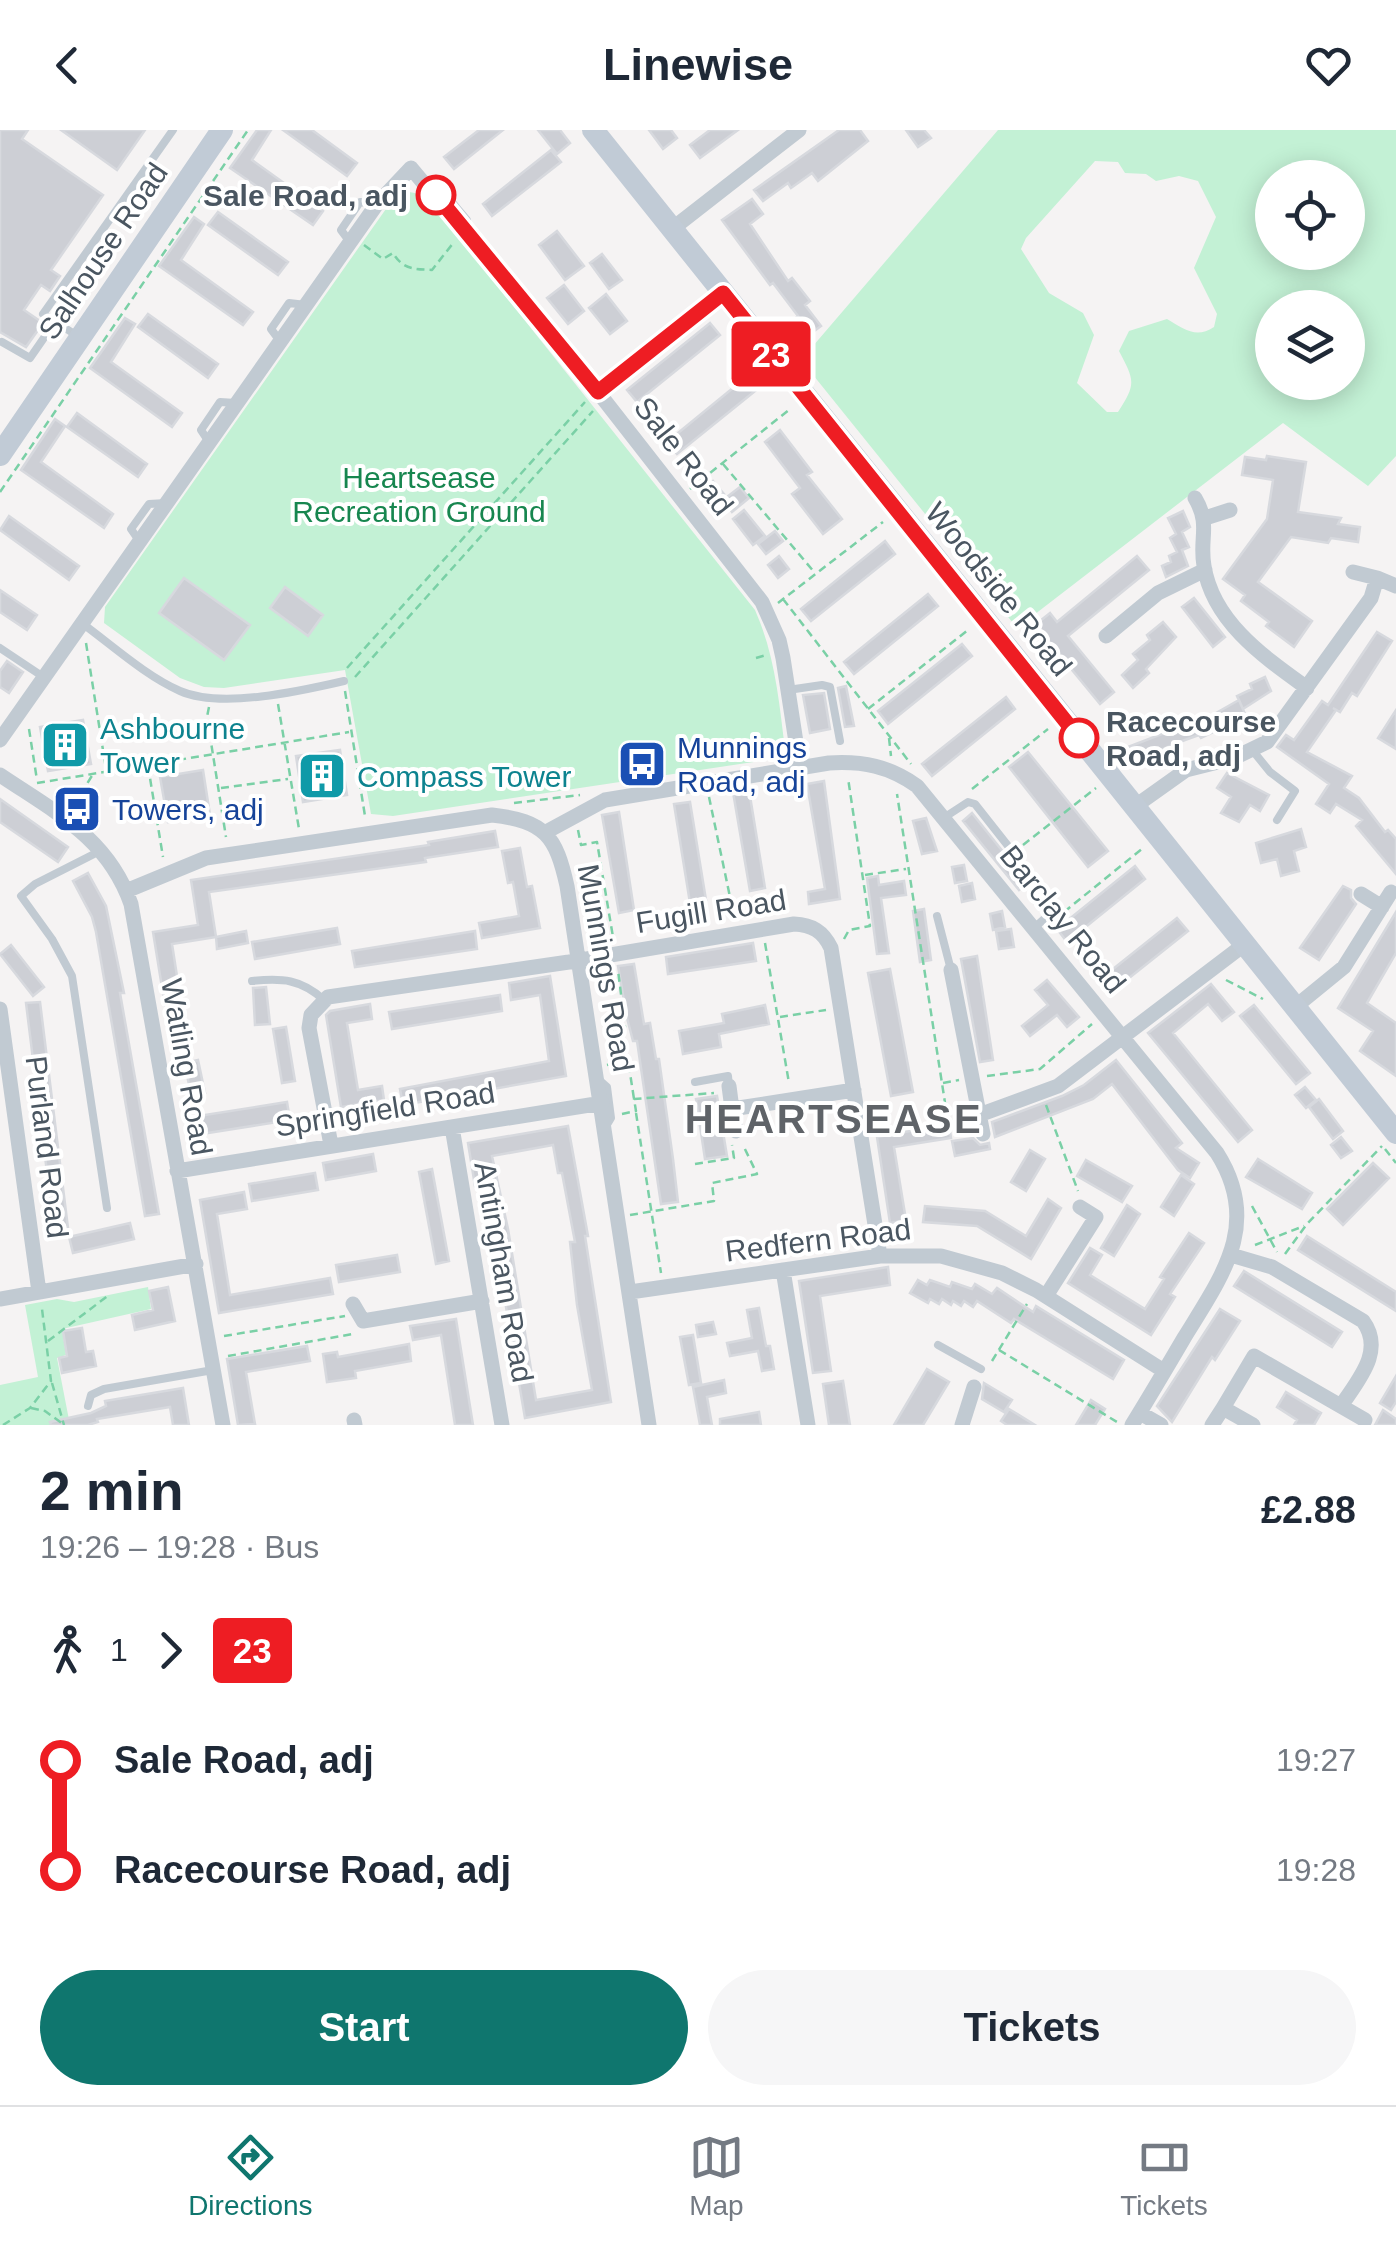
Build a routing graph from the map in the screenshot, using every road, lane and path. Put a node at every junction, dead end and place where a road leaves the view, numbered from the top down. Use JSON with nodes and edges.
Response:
{"nodes":[{"id":1,"x":173,"y":130,"type":"edge"},
{"id":2,"x":222,"y":130,"type":"edge"},
{"id":3,"x":248,"y":130,"type":"edge"},
{"id":4,"x":592,"y":130,"type":"edge"},
{"id":5,"x":799,"y":130,"type":"edge"},
{"id":6,"x":672,"y":229,"type":"junction"},
{"id":7,"x":465,"y":230,"type":"junction"},
{"id":8,"x":352,"y":239,"type":"junction"},
{"id":9,"x":723,"y":293,"type":"junction"},
{"id":10,"x":56,"y":322,"type":"junction"},
{"id":11,"x":80,"y":338,"type":"junction"},
{"id":12,"x":2,"y":342,"type":"dead end"},
{"id":13,"x":598,"y":392,"type":"junction"},
{"id":14,"x":793,"y":406,"type":"dead end"},
{"id":15,"x":0,"y":455,"type":"edge"},
{"id":16,"x":722,"y":463,"type":"junction"},
{"id":17,"x":0,"y":492,"type":"edge"},
{"id":18,"x":681,"y":496,"type":"junction"},
{"id":19,"x":1195,"y":498,"type":"dead end"},
{"id":20,"x":1230,"y":510,"type":"dead end"},
{"id":21,"x":1205,"y":518,"type":"junction"},
{"id":22,"x":884,"y":521,"type":"dead end"},
{"id":23,"x":1205,"y":570,"type":"junction"},
{"id":24,"x":1353,"y":572,"type":"dead end"},
{"id":25,"x":815,"y":573,"type":"junction"},
{"id":26,"x":1377,"y":578,"type":"junction"},
{"id":27,"x":1396,"y":586,"type":"edge"},
{"id":28,"x":783,"y":599,"type":"junction"},
{"id":29,"x":766,"y":612,"type":"junction"},
{"id":30,"x":82,"y":624,"type":"junction"},
{"id":31,"x":970,"y":629,"type":"dead end"},
{"id":32,"x":1106,"y":636,"type":"dead end"},
{"id":33,"x":0,"y":648,"type":"edge"},
{"id":34,"x":44,"y":678,"type":"junction"},
{"id":35,"x":344,"y":685,"type":"junction"},
{"id":36,"x":1307,"y":688,"type":"junction"},
{"id":37,"x":788,"y":690,"type":"junction"},
{"id":38,"x":276,"y":692,"type":"junction"},
{"id":39,"x":210,"y":698,"type":"junction"},
{"id":40,"x":867,"y":710,"type":"junction"},
{"id":41,"x":18,"y":714,"type":"junction"},
{"id":42,"x":1049,"y":728,"type":"dead end"},
{"id":43,"x":350,"y":732,"type":"junction"},
{"id":44,"x":889,"y":738,"type":"junction"},
{"id":45,"x":0,"y":740,"type":"edge"},
{"id":46,"x":840,"y":741,"type":"dead end"},
{"id":47,"x":284,"y":744,"type":"junction"},
{"id":48,"x":1254,"y":751,"type":"junction"},
{"id":49,"x":213,"y":754,"type":"junction"},
{"id":50,"x":846,"y":762,"type":"junction"},
{"id":51,"x":148,"y":764,"type":"junction"},
{"id":52,"x":912,"y":766,"type":"dead end"},
{"id":53,"x":800,"y":768,"type":"junction"},
{"id":54,"x":106,"y":770,"type":"junction"},
{"id":55,"x":894,"y":771,"type":"junction"},
{"id":56,"x":94,"y":773,"type":"junction"},
{"id":57,"x":0,"y":775,"type":"edge"},
{"id":58,"x":288,"y":778,"type":"junction"},
{"id":59,"x":712,"y":782,"type":"junction"},
{"id":60,"x":1097,"y":787,"type":"dead end"},
{"id":61,"x":32,"y":788,"type":"junction"},
{"id":62,"x":220,"y":788,"type":"junction"},
{"id":63,"x":595,"y":803,"type":"junction"},
{"id":64,"x":1134,"y":806,"type":"junction"},
{"id":65,"x":576,"y":814,"type":"junction"},
{"id":66,"x":492,"y":815,"type":"junction"},
{"id":67,"x":943,"y":815,"type":"junction"},
{"id":68,"x":65,"y":819,"type":"junction"},
{"id":69,"x":1277,"y":820,"type":"dead end"},
{"id":70,"x":546,"y":832,"type":"junction"},
{"id":71,"x":368,"y":833,"type":"junction"},
{"id":72,"x":302,"y":843,"type":"junction"},
{"id":73,"x":1144,"y":847,"type":"dead end"},
{"id":74,"x":102,"y":850,"type":"junction"},
{"id":75,"x":1013,"y":853,"type":"junction"},
{"id":76,"x":228,"y":854,"type":"junction"},
{"id":77,"x":908,"y":869,"type":"junction"},
{"id":78,"x":167,"y":873,"type":"junction"},
{"id":79,"x":863,"y":876,"type":"junction"},
{"id":80,"x":126,"y":891,"type":"junction"},
{"id":81,"x":1361,"y":894,"type":"dead end"},
{"id":82,"x":937,"y":916,"type":"dead end"},
{"id":83,"x":762,"y":929,"type":"junction"},
{"id":84,"x":1036,"y":930,"type":"junction"},
{"id":85,"x":738,"y":934,"type":"junction"},
{"id":86,"x":1245,"y":944,"type":"junction"},
{"id":87,"x":830,"y":948,"type":"junction"},
{"id":88,"x":616,"y":954,"type":"junction"},
{"id":89,"x":578,"y":960,"type":"junction"},
{"id":90,"x":951,"y":970,"type":"joint"},
{"id":91,"x":1211,"y":970,"type":"junction"},
{"id":92,"x":252,"y":980,"type":"dead end"},
{"id":93,"x":324,"y":1000,"type":"junction"},
{"id":94,"x":1268,"y":1002,"type":"dead end"},
{"id":95,"x":1295,"y":1007,"type":"junction"},
{"id":96,"x":841,"y":1008,"type":"junction"},
{"id":97,"x":0,"y":1009,"type":"edge"},
{"id":98,"x":1105,"y":1014,"type":"junction"},
{"id":99,"x":778,"y":1017,"type":"junction"},
{"id":100,"x":591,"y":1034,"type":"junction"},
{"id":101,"x":1124,"y":1039,"type":"junction"},
{"id":102,"x":597,"y":1073,"type":"junction"},
{"id":103,"x":972,"y":1078,"type":"junction"},
{"id":104,"x":695,"y":1082,"type":"dead end"},
{"id":105,"x":941,"y":1083,"type":"junction"},
{"id":106,"x":726,"y":1089,"type":"junction"},
{"id":107,"x":854,"y":1090,"type":"junction"},
{"id":108,"x":1042,"y":1094,"type":"junction"},
{"id":109,"x":634,"y":1100,"type":"junction"},
{"id":110,"x":792,"y":1100,"type":"junction"},
{"id":111,"x":732,"y":1109,"type":"junction"},
{"id":112,"x":636,"y":1111,"type":"junction"},
{"id":113,"x":606,"y":1116,"type":"junction"},
{"id":114,"x":979,"y":1116,"type":"junction"},
{"id":115,"x":452,"y":1127,"type":"junction"},
{"id":116,"x":1396,"y":1133,"type":"edge"},
{"id":117,"x":983,"y":1134,"type":"dead end"},
{"id":118,"x":733,"y":1136,"type":"junction"},
{"id":119,"x":862,"y":1136,"type":"junction"},
{"id":120,"x":332,"y":1145,"type":"junction"},
{"id":121,"x":1396,"y":1163,"type":"edge"},
{"id":122,"x":696,"y":1164,"type":"dead end"},
{"id":123,"x":177,"y":1170,"type":"junction"},
{"id":124,"x":1232,"y":1182,"type":"junction"},
{"id":125,"x":1080,"y":1207,"type":"joint"},
{"id":126,"x":107,"y":1208,"type":"dead end"},
{"id":127,"x":652,"y":1212,"type":"junction"},
{"id":128,"x":619,"y":1217,"type":"junction"},
{"id":129,"x":1096,"y":1217,"type":"junction"},
{"id":130,"x":1307,"y":1224,"type":"junction"},
{"id":131,"x":1112,"y":1226,"type":"dead end"},
{"id":132,"x":1270,"y":1240,"type":"junction"},
{"id":133,"x":880,"y":1256,"type":"junction"},
{"id":134,"x":1231,"y":1256,"type":"junction"},
{"id":135,"x":196,"y":1264,"type":"junction"},
{"id":136,"x":783,"y":1270,"type":"junction"},
{"id":137,"x":109,"y":1279,"type":"junction"},
{"id":138,"x":664,"y":1288,"type":"junction"},
{"id":139,"x":39,"y":1292,"type":"junction"},
{"id":140,"x":630,"y":1292,"type":"junction"},
{"id":141,"x":1041,"y":1293,"type":"junction"},
{"id":142,"x":0,"y":1300,"type":"edge"},
{"id":143,"x":482,"y":1301,"type":"junction"},
{"id":144,"x":359,"y":1322,"type":"junction"},
{"id":145,"x":208,"y":1339,"type":"junction"},
{"id":146,"x":48,"y":1341,"type":"junction"},
{"id":147,"x":938,"y":1344,"type":"dead end"},
{"id":148,"x":998,"y":1350,"type":"junction"},
{"id":149,"x":212,"y":1364,"type":"junction"},
{"id":150,"x":972,"y":1364,"type":"junction"},
{"id":151,"x":981,"y":1370,"type":"dead end"},
{"id":152,"x":1164,"y":1371,"type":"junction"},
{"id":153,"x":51,"y":1382,"type":"junction"},
{"id":154,"x":974,"y":1388,"type":"junction"},
{"id":155,"x":88,"y":1406,"type":"dead end"},
{"id":156,"x":1341,"y":1406,"type":"junction"},
{"id":157,"x":30,"y":1408,"type":"junction"},
{"id":158,"x":1223,"y":1408,"type":"junction"},
{"id":159,"x":1136,"y":1419,"type":"edge"},
{"id":160,"x":1365,"y":1420,"type":"dead end"},
{"id":161,"x":3,"y":1425,"type":"edge"},
{"id":162,"x":64,"y":1425,"type":"edge"},
{"id":163,"x":222,"y":1425,"type":"edge"},
{"id":164,"x":502,"y":1425,"type":"edge"},
{"id":165,"x":650,"y":1425,"type":"edge"},
{"id":166,"x":808,"y":1425,"type":"edge"},
{"id":167,"x":962,"y":1425,"type":"edge"},
{"id":168,"x":1122,"y":1425,"type":"edge"},
{"id":169,"x":1160,"y":1425,"type":"edge"},
{"id":170,"x":1212,"y":1425,"type":"edge"},
{"id":171,"x":1253,"y":1425,"type":"edge"}],
"edges":[{"from":1,"to":10,"type":"lane"},
{"from":2,"to":11,"type":"street","name":"Salhouse Road"},
{"from":3,"to":17,"type":"path"},
{"from":4,"to":6,"type":"street","name":"Woodside Road"},
{"from":5,"to":6,"type":"street"},
{"from":6,"to":9,"type":"street","name":"Woodside Road"},
{"from":7,"to":8,"type":"path"},
{"from":7,"to":8,"type":"street","name":"Sale Road"},
{"from":7,"to":13,"type":"street","name":"Sale Road"},
{"from":8,"to":30,"type":"street","name":"Sale Road"},
{"from":9,"to":13,"type":"street"},
{"from":9,"to":64,"type":"street","name":"Woodside Road"},
{"from":10,"to":11,"type":"lane"},
{"from":10,"to":12,"type":"lane"},
{"from":11,"to":15,"type":"street","name":"Salhouse Road"},
{"from":13,"to":18,"type":"street","name":"Sale Road"},
{"from":13,"to":35,"type":"path"},
{"from":13,"to":35,"type":"path"},
{"from":14,"to":16,"type":"path"},
{"from":16,"to":18,"type":"path"},
{"from":16,"to":25,"type":"path"},
{"from":18,"to":29,"type":"street","name":"Sale Road"},
{"from":19,"to":21,"type":"street"},
{"from":20,"to":21,"type":"street"},
{"from":21,"to":23,"type":"street"},
{"from":22,"to":25,"type":"path"},
{"from":23,"to":32,"type":"street"},
{"from":23,"to":36,"type":"street"},
{"from":24,"to":26,"type":"street"},
{"from":25,"to":28,"type":"path"},
{"from":26,"to":27,"type":"street"},
{"from":26,"to":36,"type":"street"},
{"from":28,"to":29,"type":"path"},
{"from":28,"to":40,"type":"path"},
{"from":29,"to":37,"type":"street","name":"Sale Road"},
{"from":30,"to":34,"type":"street","name":"Sale Road"},
{"from":30,"to":39,"type":"lane"},
{"from":30,"to":54,"type":"path"},
{"from":31,"to":40,"type":"path"},
{"from":33,"to":34,"type":"lane"},
{"from":34,"to":41,"type":"street","name":"Sale Road"},
{"from":35,"to":38,"type":"lane"},
{"from":35,"to":43,"type":"path"},
{"from":36,"to":48,"type":"street"},
{"from":37,"to":46,"type":"lane"},
{"from":37,"to":53,"type":"street","name":"Sale Road"},
{"from":38,"to":39,"type":"lane"},
{"from":38,"to":47,"type":"path"},
{"from":39,"to":49,"type":"path"},
{"from":40,"to":44,"type":"path"},
{"from":41,"to":45,"type":"street","name":"Sale Road"},
{"from":41,"to":61,"type":"path"},
{"from":42,"to":67,"type":"path"},
{"from":43,"to":47,"type":"path"},
{"from":43,"to":71,"type":"path"},
{"from":44,"to":52,"type":"path"},
{"from":44,"to":55,"type":"path"},
{"from":47,"to":49,"type":"path"},
{"from":47,"to":58,"type":"path"},
{"from":48,"to":64,"type":"street"},
{"from":48,"to":69,"type":"lane"},
{"from":49,"to":51,"type":"path"},
{"from":49,"to":62,"type":"path"},
{"from":50,"to":53,"type":"street","name":"Barclay Road"},
{"from":50,"to":55,"type":"street","name":"Barclay Road"},
{"from":50,"to":79,"type":"path"},
{"from":51,"to":54,"type":"path"},
{"from":51,"to":78,"type":"path"},
{"from":53,"to":59,"type":"street","name":"Barclay Road"},
{"from":54,"to":56,"type":"path"},
{"from":55,"to":67,"type":"street","name":"Barclay Road"},
{"from":55,"to":77,"type":"path"},
{"from":56,"to":61,"type":"path"},
{"from":56,"to":68,"type":"path"},
{"from":57,"to":61,"type":"street","name":"Watling Road"},
{"from":58,"to":62,"type":"path"},
{"from":58,"to":72,"type":"path"},
{"from":59,"to":63,"type":"street","name":"Barclay Road"},
{"from":59,"to":85,"type":"path"},
{"from":60,"to":75,"type":"path"},
{"from":61,"to":68,"type":"street","name":"Watling Road"},
{"from":62,"to":76,"type":"path"},
{"from":63,"to":65,"type":"street","name":"Barclay Road"},
{"from":63,"to":66,"type":"path"},
{"from":64,"to":86,"type":"street","name":"Woodside Road"},
{"from":65,"to":70,"type":"street","name":"Barclay Road"},
{"from":65,"to":88,"type":"path"},
{"from":66,"to":70,"type":"street","name":"Munnings Road"},
{"from":66,"to":71,"type":"street","name":"Munnings Road"},
{"from":67,"to":75,"type":"lane"},
{"from":67,"to":84,"type":"street","name":"Barclay Road"},
{"from":68,"to":74,"type":"street","name":"Watling Road"},
{"from":70,"to":89,"type":"street","name":"Munnings Road"},
{"from":71,"to":72,"type":"street","name":"Munnings Road"},
{"from":72,"to":76,"type":"street","name":"Munnings Road"},
{"from":73,"to":84,"type":"path"},
{"from":74,"to":80,"type":"street","name":"Watling Road"},
{"from":74,"to":126,"type":"lane"},
{"from":75,"to":84,"type":"lane"},
{"from":76,"to":78,"type":"street","name":"Munnings Road"},
{"from":77,"to":79,"type":"path"},
{"from":77,"to":105,"type":"path"},
{"from":78,"to":80,"type":"street","name":"Munnings Road"},
{"from":79,"to":87,"type":"path"},
{"from":80,"to":123,"type":"street","name":"Watling Road"},
{"from":81,"to":95,"type":"street"},
{"from":82,"to":90,"type":"lane"},
{"from":83,"to":85,"type":"street","name":"Fugill Road"},
{"from":83,"to":87,"type":"street","name":"Fugill Road"},
{"from":83,"to":99,"type":"path"},
{"from":84,"to":98,"type":"street","name":"Barclay Road"},
{"from":85,"to":88,"type":"street","name":"Fugill Road"},
{"from":86,"to":91,"type":"street"},
{"from":86,"to":95,"type":"street","name":"Woodside Road"},
{"from":87,"to":96,"type":"street"},
{"from":88,"to":89,"type":"street","name":"Fugill Road"},
{"from":88,"to":100,"type":"path"},
{"from":89,"to":93,"type":"street","name":"Fugill Road"},
{"from":89,"to":100,"type":"street","name":"Munnings Road"},
{"from":90,"to":103,"type":"street"},
{"from":91,"to":94,"type":"path"},
{"from":91,"to":101,"type":"street"},
{"from":92,"to":93,"type":"lane"},
{"from":93,"to":120,"type":"street"},
{"from":95,"to":116,"type":"street","name":"Woodside Road"},
{"from":96,"to":99,"type":"path"},
{"from":96,"to":107,"type":"street"},
{"from":97,"to":139,"type":"street","name":"Purland Road"},
{"from":98,"to":101,"type":"street","name":"Barclay Road"},
{"from":98,"to":103,"type":"path"},
{"from":99,"to":110,"type":"path"},
{"from":100,"to":102,"type":"street","name":"Munnings Road"},
{"from":101,"to":108,"type":"street"},
{"from":101,"to":124,"type":"street","name":"Barclay Road"},
{"from":102,"to":109,"type":"path"},
{"from":102,"to":113,"type":"street","name":"Munnings Road"},
{"from":103,"to":105,"type":"path"},
{"from":103,"to":114,"type":"street"},
{"from":104,"to":106,"type":"lane"},
{"from":105,"to":119,"type":"path"},
{"from":106,"to":109,"type":"path"},
{"from":106,"to":111,"type":"street"},
{"from":107,"to":110,"type":"street"},
{"from":107,"to":119,"type":"street"},
{"from":108,"to":114,"type":"street"},
{"from":108,"to":125,"type":"path"},
{"from":109,"to":112,"type":"path"},
{"from":110,"to":111,"type":"street"},
{"from":111,"to":118,"type":"street"},
{"from":112,"to":113,"type":"path"},
{"from":112,"to":127,"type":"path"},
{"from":113,"to":115,"type":"street","name":"Springfield Road"},
{"from":113,"to":128,"type":"street","name":"Munnings Road"},
{"from":114,"to":117,"type":"street"},
{"from":115,"to":120,"type":"street","name":"Springfield Road"},
{"from":115,"to":143,"type":"street","name":"Antingham Road"},
{"from":118,"to":122,"type":"path"},
{"from":118,"to":127,"type":"path"},
{"from":119,"to":133,"type":"street"},
{"from":120,"to":123,"type":"street","name":"Springfield Road"},
{"from":121,"to":130,"type":"path"},
{"from":123,"to":135,"type":"street","name":"Watling Road"},
{"from":124,"to":132,"type":"path"},
{"from":124,"to":134,"type":"street","name":"Barclay Road"},
{"from":125,"to":129,"type":"street"},
{"from":127,"to":128,"type":"path"},
{"from":127,"to":138,"type":"path"},
{"from":128,"to":140,"type":"street","name":"Munnings Road"},
{"from":129,"to":131,"type":"street"},
{"from":129,"to":141,"type":"street"},
{"from":130,"to":132,"type":"path"},
{"from":130,"to":132,"type":"path"},
{"from":132,"to":134,"type":"path"},
{"from":133,"to":136,"type":"street","name":"Redfern Road"},
{"from":133,"to":141,"type":"street","name":"Redfern Road"},
{"from":134,"to":152,"type":"street","name":"Barclay Road"},
{"from":134,"to":156,"type":"street"},
{"from":135,"to":137,"type":"street"},
{"from":135,"to":145,"type":"street","name":"Watling Road"},
{"from":136,"to":138,"type":"street","name":"Redfern Road"},
{"from":136,"to":166,"type":"street"},
{"from":137,"to":139,"type":"street"},
{"from":137,"to":146,"type":"path"},
{"from":138,"to":140,"type":"street","name":"Redfern Road"},
{"from":139,"to":142,"type":"street"},
{"from":139,"to":146,"type":"path"},
{"from":140,"to":165,"type":"street","name":"Munnings Road"},
{"from":141,"to":148,"type":"path"},
{"from":141,"to":152,"type":"street","name":"Redfern Road"},
{"from":143,"to":144,"type":"street"},
{"from":143,"to":164,"type":"street","name":"Antingham Road"},
{"from":144,"to":145,"type":"path"},
{"from":144,"to":149,"type":"path"},
{"from":145,"to":149,"type":"street","name":"Watling Road"},
{"from":146,"to":153,"type":"path"},
{"from":147,"to":150,"type":"lane"},
{"from":148,"to":154,"type":"path"},
{"from":148,"to":168,"type":"path"},
{"from":149,"to":155,"type":"lane"},
{"from":149,"to":163,"type":"street","name":"Watling Road"},
{"from":150,"to":151,"type":"lane"},
{"from":150,"to":154,"type":"lane"},
{"from":152,"to":159,"type":"street","name":"Barclay Road"},
{"from":153,"to":157,"type":"path"},
{"from":153,"to":162,"type":"path"},
{"from":154,"to":167,"type":"street"},
{"from":156,"to":158,"type":"street"},
{"from":156,"to":160,"type":"street"},
{"from":157,"to":161,"type":"path"},
{"from":157,"to":162,"type":"path"},
{"from":158,"to":170,"type":"street"},
{"from":158,"to":171,"type":"street"},
{"from":159,"to":169,"type":"street"}]}
